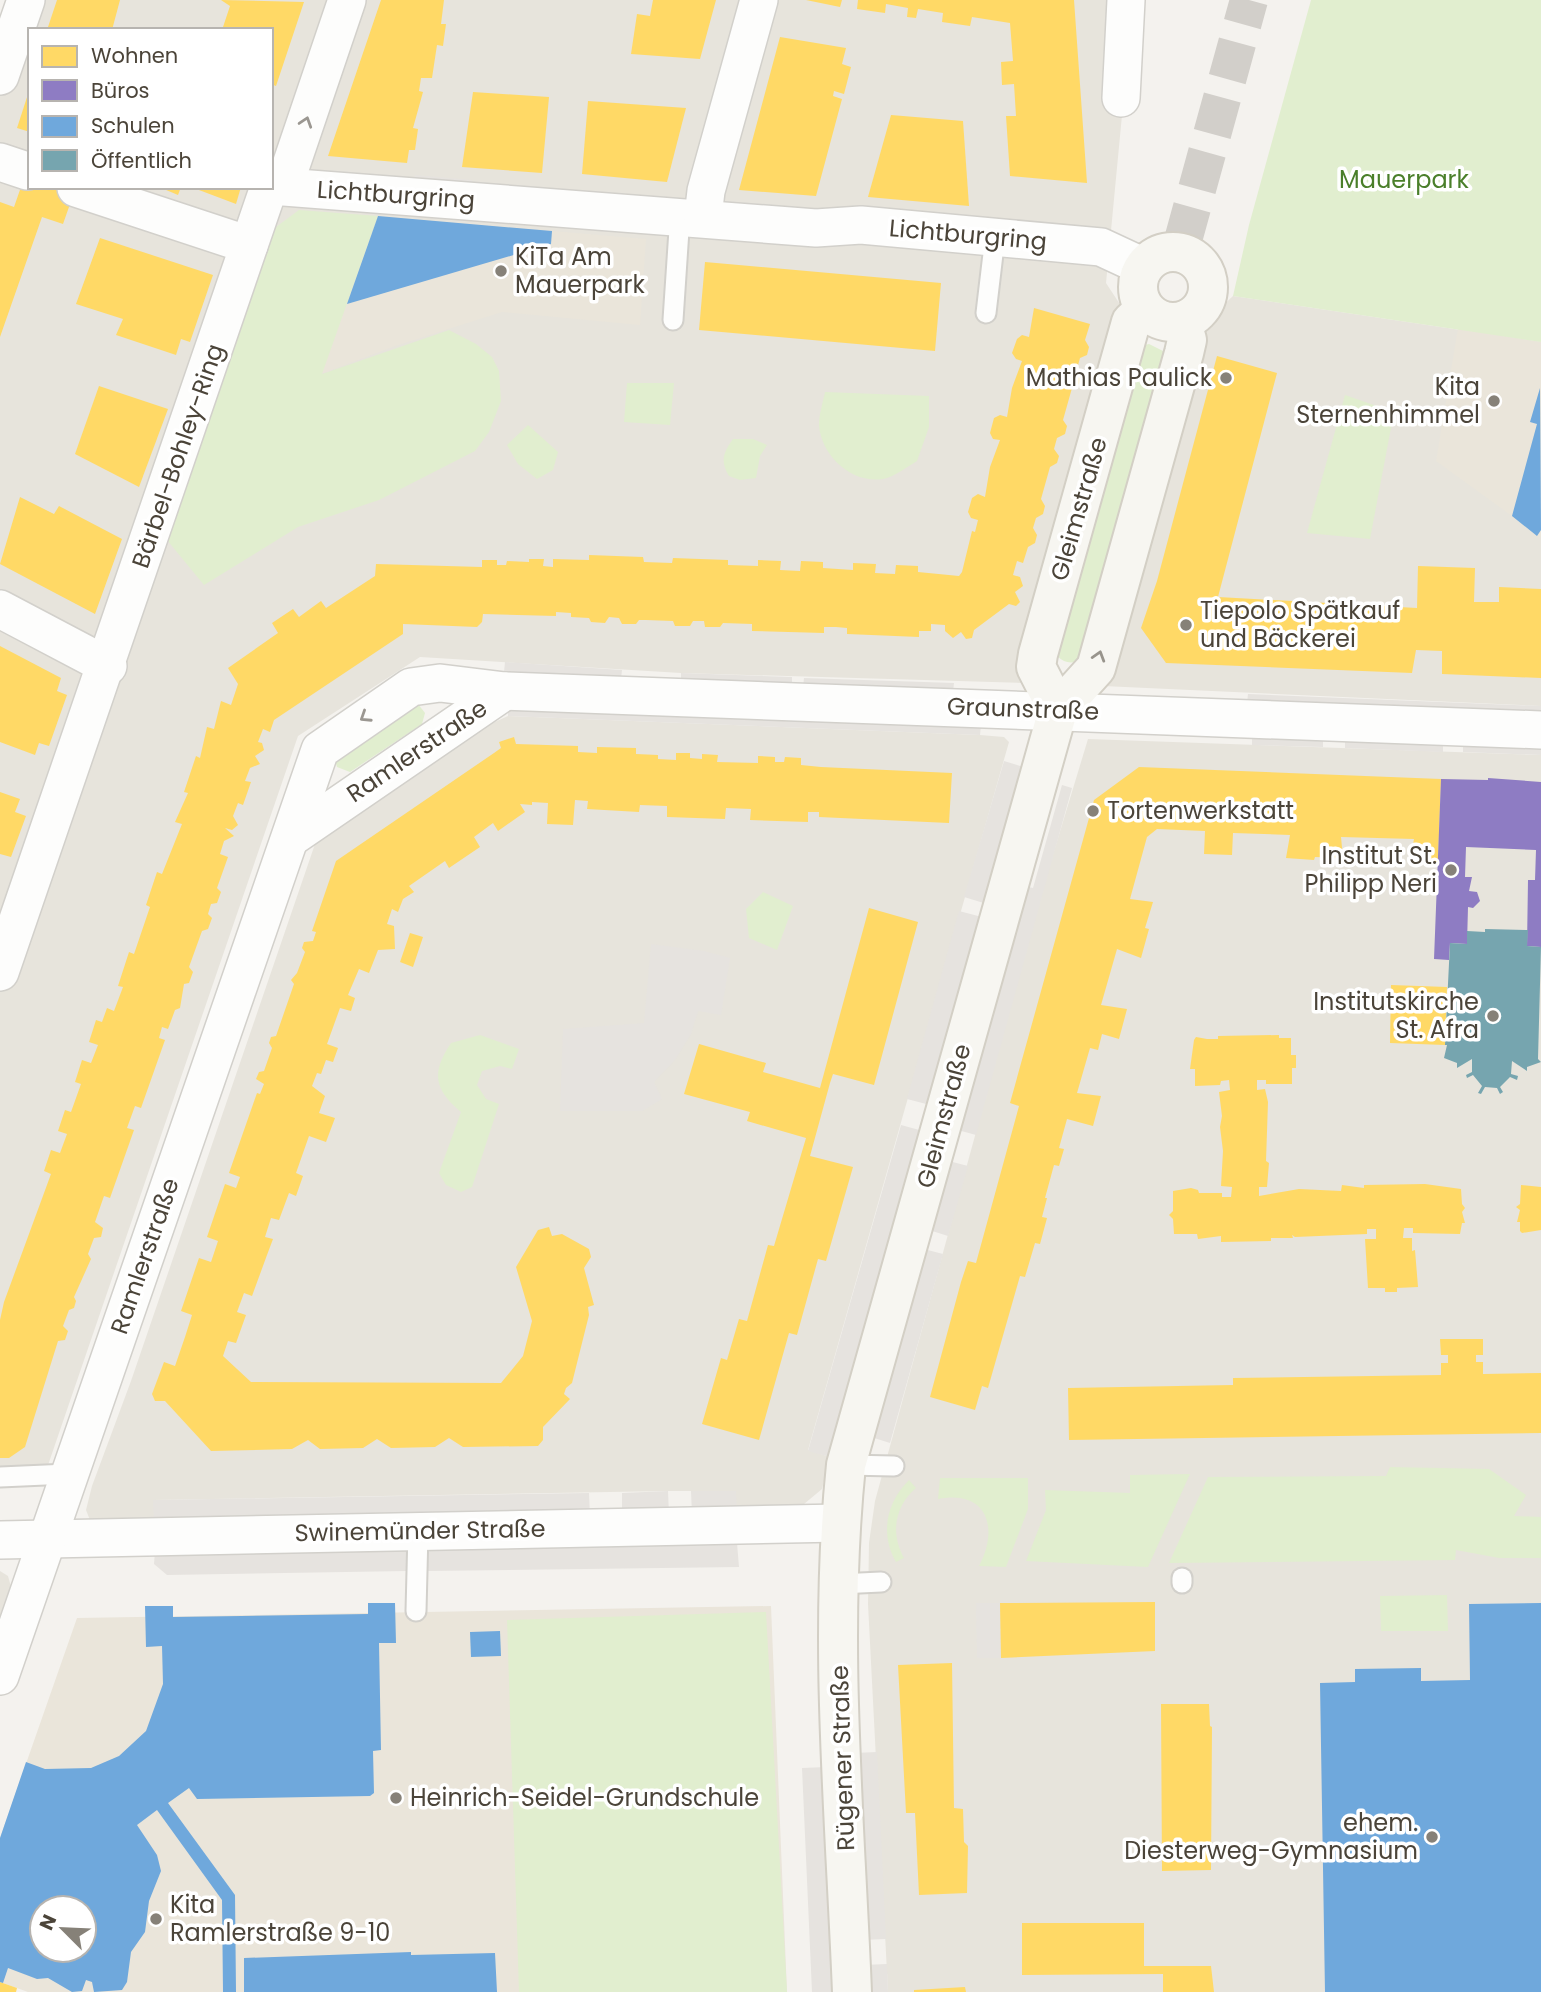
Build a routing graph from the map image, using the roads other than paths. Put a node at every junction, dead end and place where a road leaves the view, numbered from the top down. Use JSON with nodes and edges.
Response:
{"nodes":[{"id":1,"x":26,"y":0,"type":"edge"},
{"id":2,"x":347,"y":0,"type":"edge"},
{"id":3,"x":1126,"y":0,"type":"edge"},
{"id":4,"x":758,"y":5,"type":"edge"},
{"id":5,"x":0,"y":76,"type":"edge"},
{"id":6,"x":1121,"y":98,"type":"dead end"},
{"id":7,"x":275,"y":186,"type":"edge"},
{"id":8,"x":79,"y":189,"type":"edge"},
{"id":9,"x":691,"y":216,"type":"junction"},
{"id":10,"x":995,"y":237,"type":"junction"},
{"id":11,"x":249,"y":246,"type":"junction"},
{"id":12,"x":1144,"y":267,"type":"junction"},
{"id":13,"x":1145,"y":309,"type":"junction"},
{"id":14,"x":986,"y":313,"type":"dead end"},
{"id":15,"x":673,"y":320,"type":"dead end"},
{"id":16,"x":1182,"y":322,"type":"junction"},
{"id":17,"x":0,"y":609,"type":"edge"},
{"id":18,"x":107,"y":666,"type":"junction"},
{"id":19,"x":505,"y":691,"type":"junction"},
{"id":20,"x":1058,"y":710,"type":"junction"},
{"id":21,"x":1541,"y":730,"type":"edge"},
{"id":22,"x":292,"y":836,"type":"junction"},
{"id":23,"x":0,"y":972,"type":"edge"},
{"id":24,"x":846,"y":1465,"type":"junction"},
{"id":25,"x":894,"y":1466,"type":"dead end"},
{"id":26,"x":68,"y":1474,"type":"junction"},
{"id":27,"x":0,"y":1477,"type":"edge"},
{"id":28,"x":840,"y":1523,"type":"junction"},
{"id":29,"x":418,"y":1532,"type":"junction"},
{"id":30,"x":47,"y":1537,"type":"junction"},
{"id":31,"x":0,"y":1540,"type":"edge"},
{"id":32,"x":881,"y":1582,"type":"dead end"},
{"id":33,"x":839,"y":1584,"type":"junction"},
{"id":34,"x":416,"y":1611,"type":"dead end"},
{"id":35,"x":0,"y":1676,"type":"edge"},
{"id":36,"x":852,"y":1992,"type":"edge"}],
"edges":[{"from":1,"to":5,"type":"street"},
{"from":7,"to":2,"type":"street","name":"Lichtburgring","one_way":true},
{"from":3,"to":6,"type":"street"},
{"from":4,"to":9,"type":"street"},
{"from":7,"to":9,"type":"street","name":"Lichtburgring"},
{"from":7,"to":11,"type":"street","name":"Bärbel-Bohley-Ring"},
{"from":8,"to":11,"type":"street"},
{"from":9,"to":10,"type":"street","name":"Lichtburgring"},
{"from":9,"to":15,"type":"lane"},
{"from":10,"to":12,"type":"street","name":"Lichtburgring"},
{"from":10,"to":14,"type":"lane"},
{"from":11,"to":18,"type":"street","name":"Bärbel-Bohley-Ring"},
{"from":12,"to":13,"type":"street"},
{"from":12,"to":16,"type":"street"},
{"from":13,"to":16,"type":"street"},
{"from":13,"to":20,"type":"street","name":"Gleimstraße"},
{"from":20,"to":16,"type":"street","name":"Gleimstraße","one_way":true},
{"from":17,"to":18,"type":"street"},
{"from":18,"to":23,"type":"street","name":"Bärbel-Bohley-Ring"},
{"from":19,"to":20,"type":"street","name":"Graunstraße"},
{"from":19,"to":22,"type":"street","name":"Ramlerstraße"},
{"from":19,"to":22,"type":"street","name":"Ramlerstraße","one_way":true},
{"from":20,"to":21,"type":"street","name":"Graunstraße"},
{"from":20,"to":24,"type":"street","name":"Gleimstraße"},
{"from":22,"to":26,"type":"street","name":"Ramlerstraße"},
{"from":24,"to":25,"type":"lane"},
{"from":24,"to":28,"type":"street","name":"Gleimstraße"},
{"from":26,"to":27,"type":"lane"},
{"from":26,"to":30,"type":"street","name":"Ramlerstraße"},
{"from":28,"to":29,"type":"street","name":"Swinemünder Straße"},
{"from":28,"to":33,"type":"street","name":"Rügener Straße"},
{"from":29,"to":30,"type":"street","name":"Swinemünder Straße"},
{"from":29,"to":34,"type":"lane"},
{"from":30,"to":31,"type":"street","name":"Swinemünder Straße"},
{"from":30,"to":35,"type":"street","name":"Ramlerstraße"},
{"from":32,"to":33,"type":"lane"},
{"from":33,"to":36,"type":"street","name":"Rügener Straße"}]}
